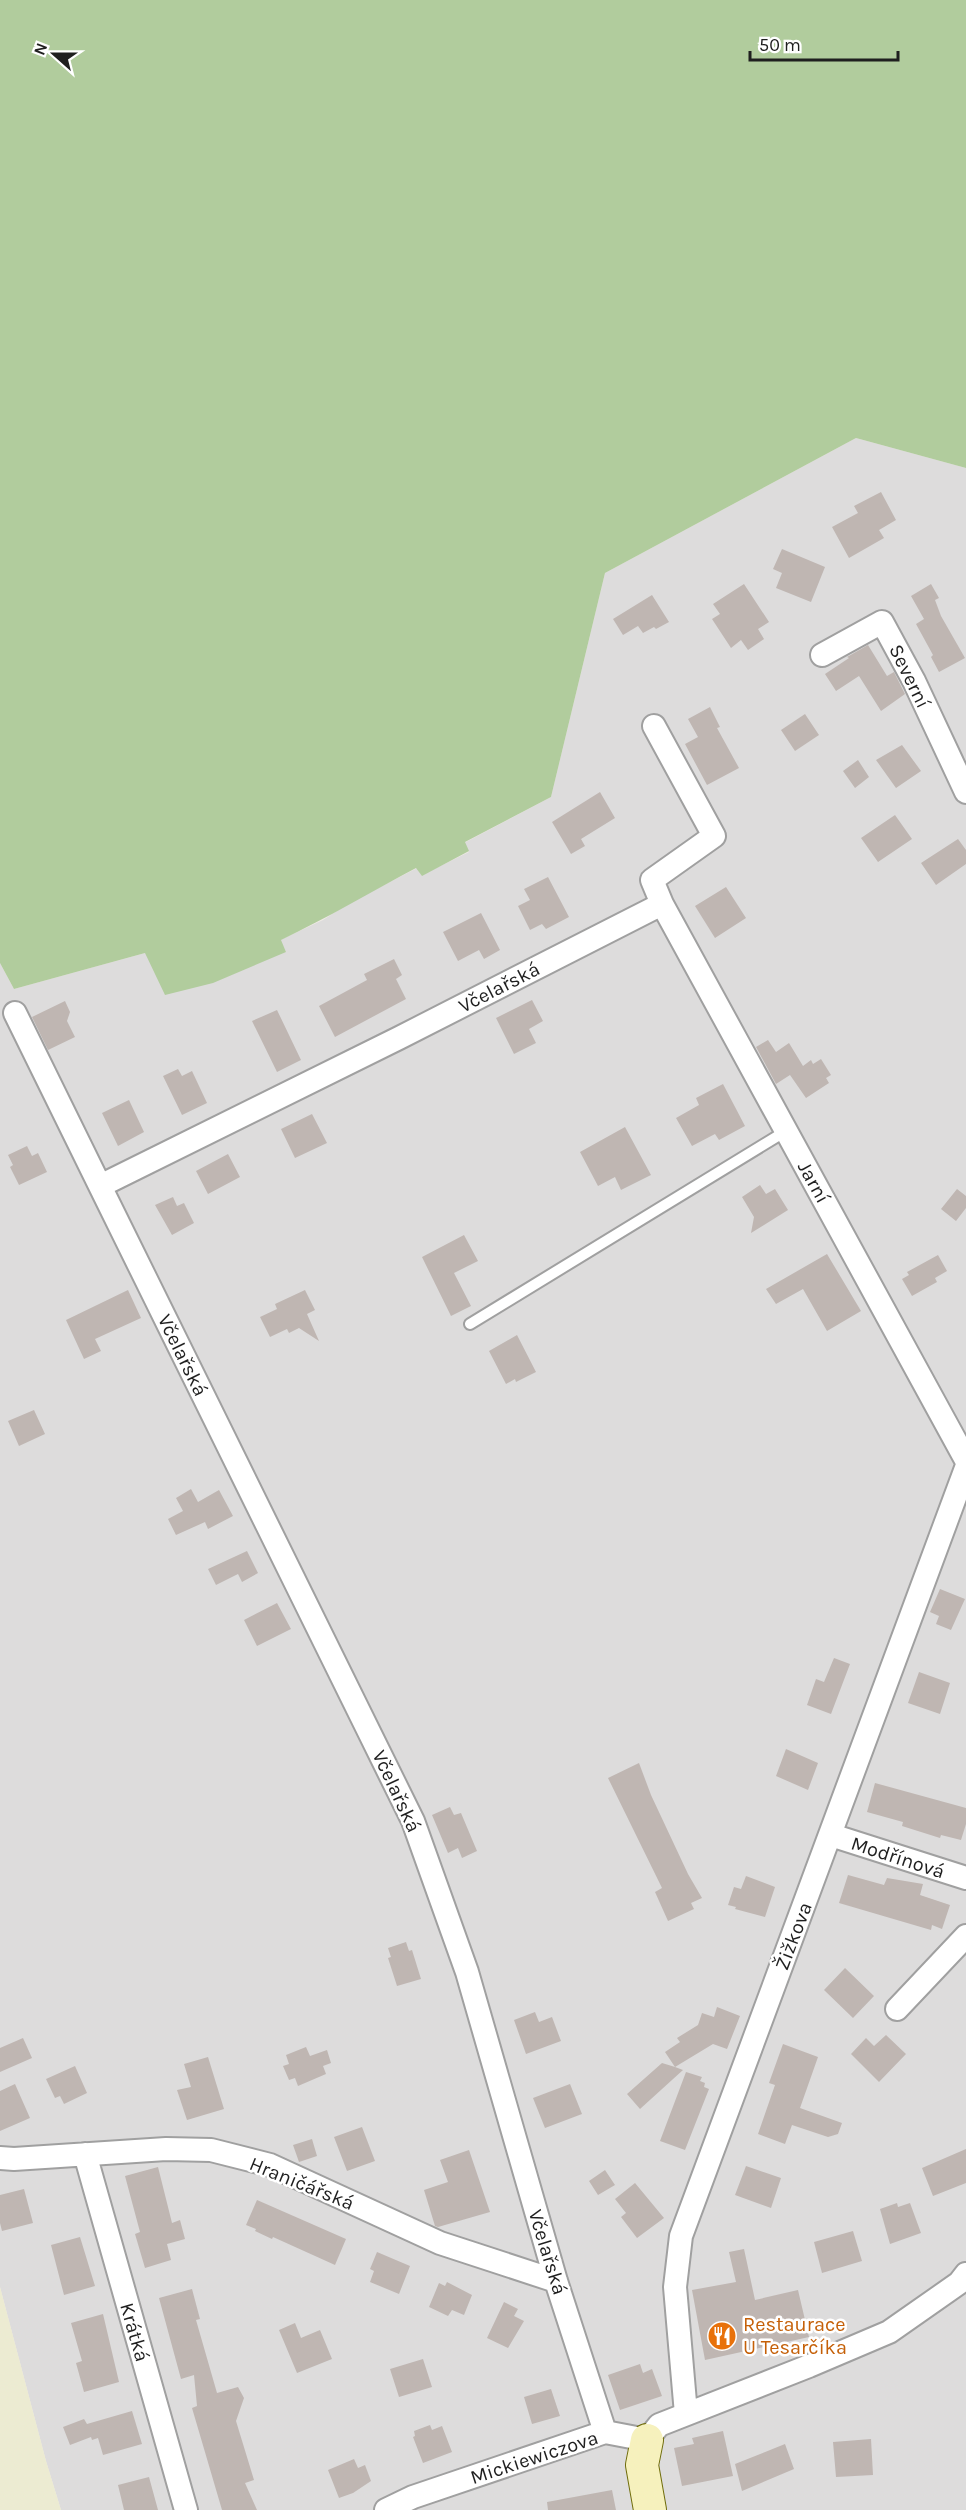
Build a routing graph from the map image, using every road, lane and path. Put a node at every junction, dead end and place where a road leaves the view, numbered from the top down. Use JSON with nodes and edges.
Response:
{"nodes":[{"id":1,"x":822,"y":655,"type":"dead end"},
{"id":2,"x":654,"y":726,"type":"dead end"},
{"id":3,"x":966,"y":792,"type":"edge"},
{"id":4,"x":662,"y":904,"type":"junction"},
{"id":5,"x":15,"y":1012,"type":"dead end"},
{"id":6,"x":786,"y":1131,"type":"junction"},
{"id":7,"x":100,"y":1186,"type":"junction"},
{"id":8,"x":470,"y":1324,"type":"dead end"},
{"id":9,"x":966,"y":1460,"type":"edge"},
{"id":10,"x":966,"y":1468,"type":"edge"},
{"id":11,"x":831,"y":1836,"type":"junction"},
{"id":12,"x":966,"y":1878,"type":"edge"},
{"id":13,"x":966,"y":1936,"type":"edge"},
{"id":14,"x":897,"y":2009,"type":"dead end"},
{"id":15,"x":85,"y":2154,"type":"junction"},
{"id":16,"x":0,"y":2158,"type":"edge"},
{"id":17,"x":966,"y":2274,"type":"edge"},
{"id":18,"x":556,"y":2281,"type":"junction"},
{"id":19,"x":686,"y":2414,"type":"junction"},
{"id":20,"x":605,"y":2432,"type":"junction"},
{"id":21,"x":647,"y":2440,"type":"junction"},
{"id":22,"x":186,"y":2510,"type":"edge"},
{"id":23,"x":386,"y":2510,"type":"edge"},
{"id":24,"x":650,"y":2510,"type":"edge"}],
"edges":[{"from":1,"to":3,"type":"street","name":"Severní"},
{"from":2,"to":4,"type":"street"},
{"from":4,"to":6,"type":"street","name":"Jarní"},
{"from":4,"to":7,"type":"street","name":"Včelařská"},
{"from":5,"to":7,"type":"street","name":"Včelařská"},
{"from":6,"to":8,"type":"lane"},
{"from":6,"to":9,"type":"street","name":"Jarní"},
{"from":7,"to":18,"type":"street","name":"Včelařská"},
{"from":10,"to":11,"type":"street","name":"Žižkova"},
{"from":11,"to":12,"type":"street","name":"Modřínová"},
{"from":11,"to":19,"type":"street","name":"Žižkova"},
{"from":13,"to":14,"type":"street"},
{"from":15,"to":16,"type":"street","name":"Hraničářská"},
{"from":15,"to":18,"type":"street","name":"Hraničářská"},
{"from":15,"to":22,"type":"street","name":"Krátká"},
{"from":17,"to":19,"type":"street"},
{"from":18,"to":20,"type":"street","name":"Včelařská"},
{"from":19,"to":21,"type":"street"},
{"from":20,"to":21,"type":"street","name":"Mickiewiczova"},
{"from":20,"to":23,"type":"street","name":"Mickiewiczova"},
{"from":21,"to":24,"type":"street"}]}
